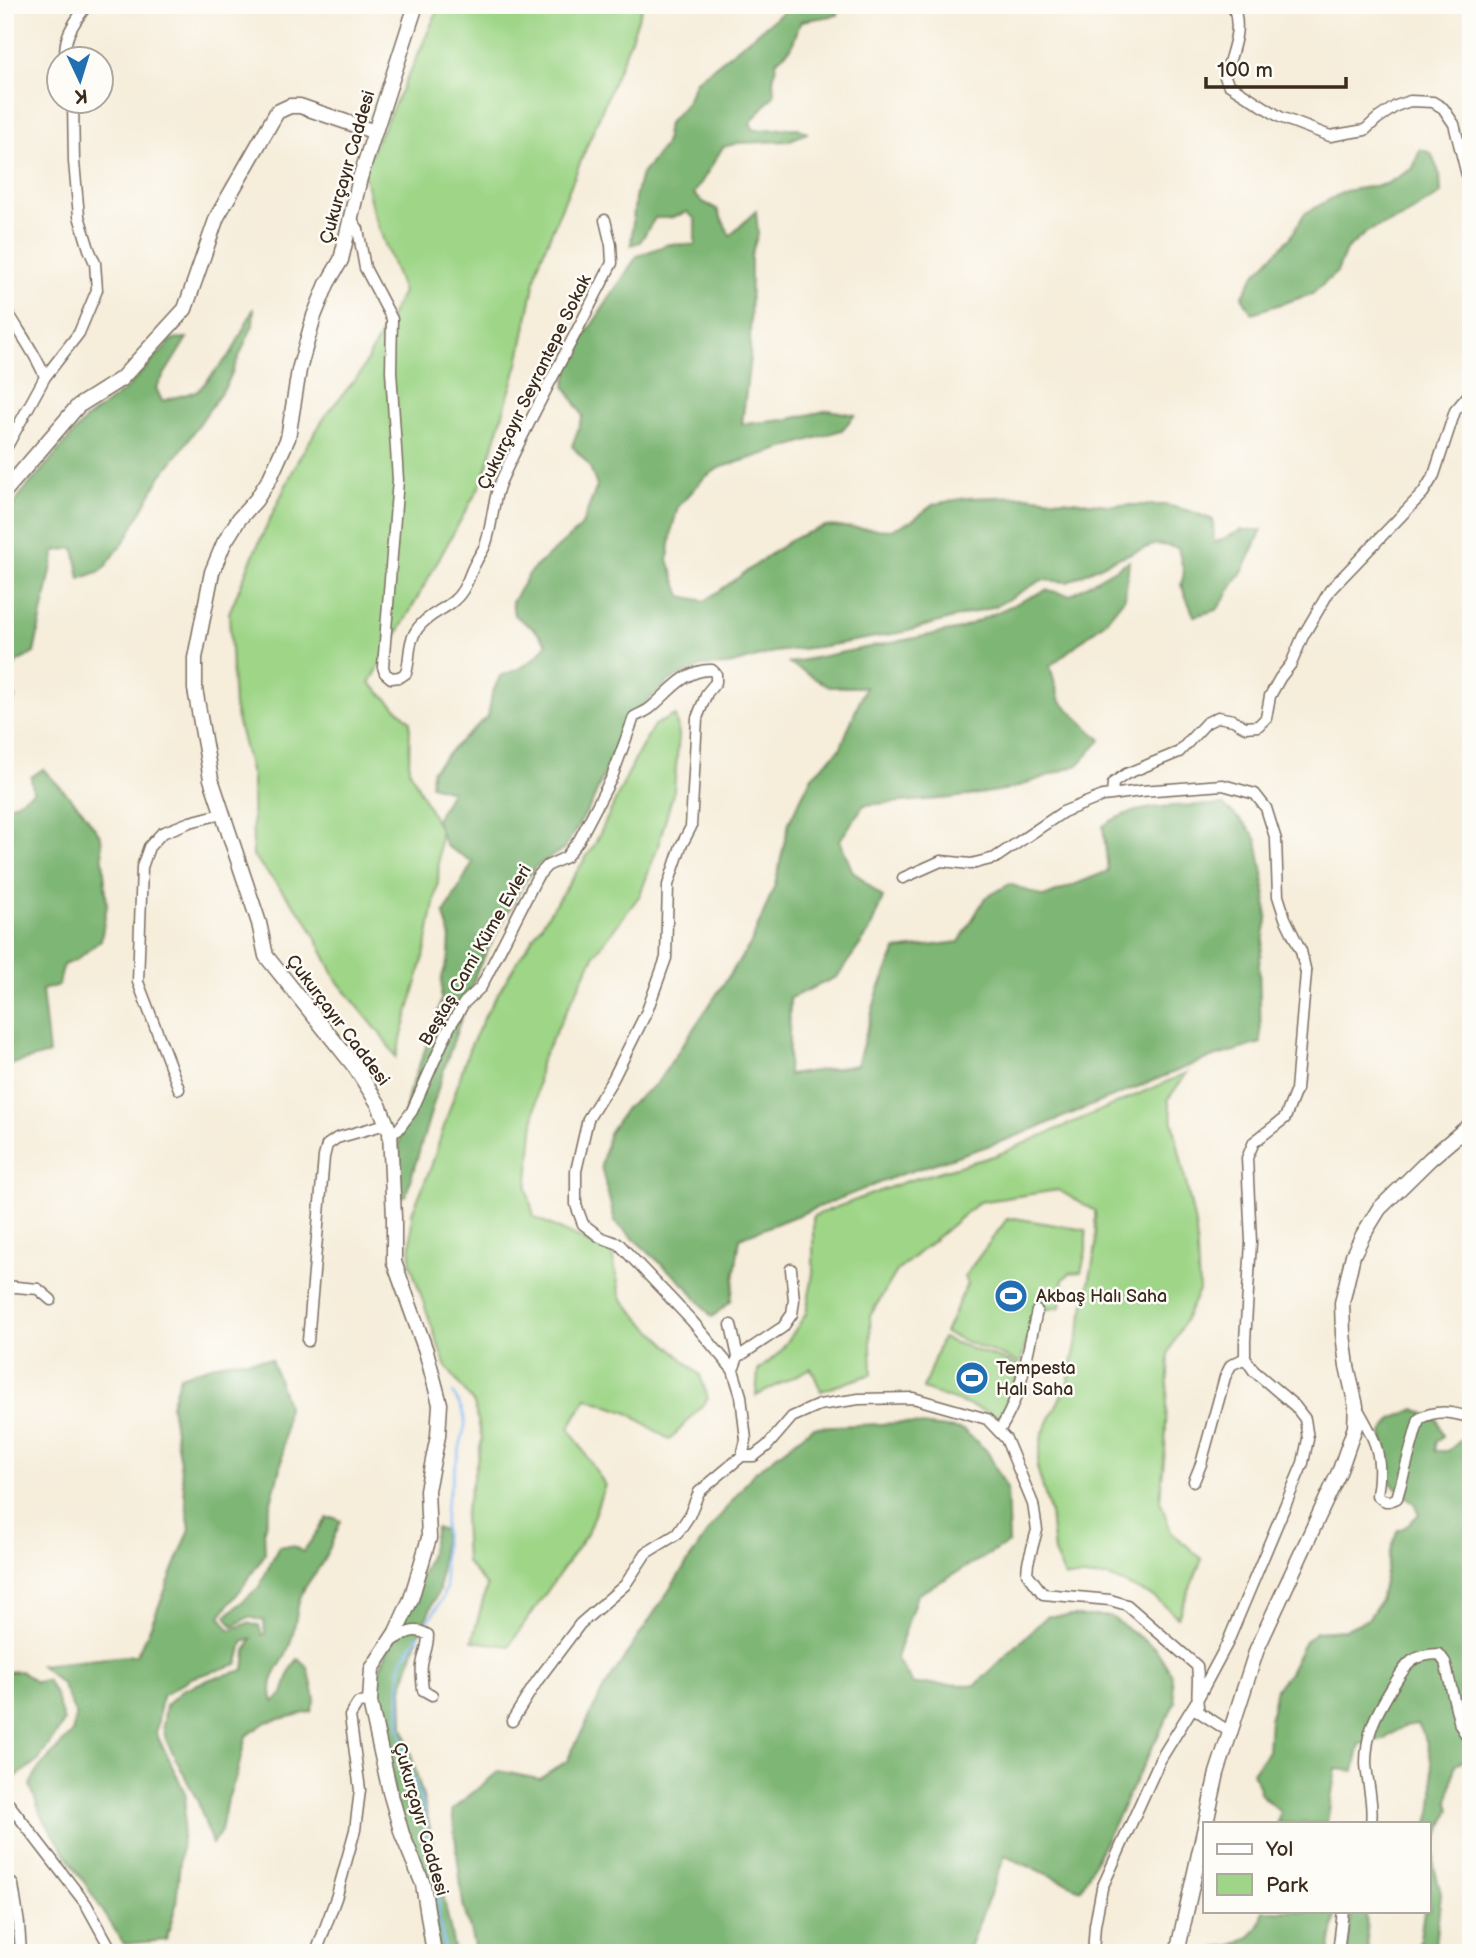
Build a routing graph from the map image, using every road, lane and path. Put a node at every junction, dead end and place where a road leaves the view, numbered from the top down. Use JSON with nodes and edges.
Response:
{"nodes":[{"id":1,"x":86,"y":5,"type":"edge"},
{"id":2,"x":416,"y":5,"type":"edge"},
{"id":3,"x":1233,"y":5,"type":"edge"},
{"id":4,"x":65,"y":46,"type":"edge"},
{"id":5,"x":74,"y":116,"type":"edge"},
{"id":6,"x":375,"y":132,"type":"junction"},
{"id":7,"x":1471,"y":191,"type":"edge"},
{"id":8,"x":352,"y":220,"type":"junction"},
{"id":9,"x":606,"y":220,"type":"dead end"},
{"id":10,"x":5,"y":307,"type":"edge"},
{"id":11,"x":45,"y":377,"type":"junction"},
{"id":12,"x":1471,"y":392,"type":"edge"},
{"id":13,"x":5,"y":450,"type":"edge"},
{"id":14,"x":5,"y":491,"type":"edge"},
{"id":15,"x":1112,"y":795,"type":"junction"},
{"id":16,"x":221,"y":814,"type":"junction"},
{"id":17,"x":903,"y":878,"type":"dead end"},
{"id":18,"x":179,"y":1088,"type":"dead end"},
{"id":19,"x":1471,"y":1124,"type":"edge"},
{"id":20,"x":388,"y":1128,"type":"junction"},
{"id":21,"x":791,"y":1269,"type":"dead end"},
{"id":22,"x":5,"y":1286,"type":"edge"},
{"id":23,"x":51,"y":1300,"type":"dead end"},
{"id":24,"x":1037,"y":1311,"type":"dead end"},
{"id":25,"x":731,"y":1325,"type":"dead end"},
{"id":26,"x":308,"y":1341,"type":"dead end"},
{"id":27,"x":738,"y":1357,"type":"junction"},
{"id":28,"x":1245,"y":1359,"type":"junction"},
{"id":29,"x":733,"y":1370,"type":"junction"},
{"id":30,"x":1356,"y":1406,"type":"junction"},
{"id":31,"x":1471,"y":1418,"type":"edge"},
{"id":32,"x":999,"y":1431,"type":"junction"},
{"id":33,"x":742,"y":1456,"type":"junction"},
{"id":34,"x":1194,"y":1481,"type":"dead end"},
{"id":35,"x":389,"y":1643,"type":"junction"},
{"id":36,"x":432,"y":1695,"type":"dead end"},
{"id":37,"x":370,"y":1702,"type":"junction"},
{"id":38,"x":1196,"y":1702,"type":"junction"},
{"id":39,"x":512,"y":1721,"type":"dead end"},
{"id":40,"x":1230,"y":1732,"type":"junction"},
{"id":41,"x":1470,"y":1740,"type":"edge"},
{"id":42,"x":5,"y":1799,"type":"edge"},
{"id":43,"x":1206,"y":1822,"type":"edge"},
{"id":44,"x":1371,"y":1822,"type":"edge"},
{"id":45,"x":1203,"y":1834,"type":"edge"},
{"id":46,"x":5,"y":1877,"type":"edge"},
{"id":47,"x":1343,"y":1912,"type":"edge"},
{"id":48,"x":21,"y":1953,"type":"edge"},
{"id":49,"x":113,"y":1953,"type":"edge"},
{"id":50,"x":316,"y":1953,"type":"edge"},
{"id":51,"x":434,"y":1953,"type":"edge"},
{"id":52,"x":1093,"y":1953,"type":"edge"},
{"id":53,"x":1177,"y":1953,"type":"edge"},
{"id":54,"x":1338,"y":1953,"type":"edge"}],
"edges":[{"from":1,"to":4,"type":"street"},
{"from":2,"to":6,"type":"street","name":"Çukurçayır Caddesi"},
{"from":3,"to":7,"type":"street"},
{"from":5,"to":11,"type":"street"},
{"from":6,"to":8,"type":"street","name":"Çukurçayır Caddesi"},
{"from":6,"to":14,"type":"street"},
{"from":8,"to":9,"type":"street","name":"Çukurçayır Seyrantepe Sokak"},
{"from":8,"to":16,"type":"street","name":"Çukurçayır Caddesi"},
{"from":10,"to":11,"type":"street"},
{"from":11,"to":13,"type":"street"},
{"from":12,"to":15,"type":"street"},
{"from":15,"to":17,"type":"street"},
{"from":15,"to":28,"type":"street"},
{"from":16,"to":18,"type":"street"},
{"from":16,"to":20,"type":"street","name":"Çukurçayır Caddesi"},
{"from":19,"to":30,"type":"street"},
{"from":20,"to":26,"type":"street"},
{"from":20,"to":29,"type":"street","name":"Beştaş Cami Küme Evleri"},
{"from":20,"to":35,"type":"street","name":"Çukurçayır Caddesi"},
{"from":21,"to":27,"type":"street"},
{"from":22,"to":23,"type":"street"},
{"from":24,"to":32,"type":"street"},
{"from":25,"to":27,"type":"street"},
{"from":27,"to":29,"type":"street"},
{"from":28,"to":34,"type":"street"},
{"from":28,"to":38,"type":"street"},
{"from":29,"to":33,"type":"street","name":"Beştaş Cami Küme Evleri"},
{"from":30,"to":31,"type":"street"},
{"from":30,"to":40,"type":"street"},
{"from":32,"to":33,"type":"street"},
{"from":32,"to":38,"type":"street"},
{"from":33,"to":39,"type":"street"},
{"from":35,"to":36,"type":"street"},
{"from":35,"to":37,"type":"street","name":"Çukurçayır Caddesi"},
{"from":37,"to":50,"type":"street"},
{"from":37,"to":51,"type":"street","name":"Çukurçayır Caddesi"},
{"from":38,"to":40,"type":"street"},
{"from":38,"to":52,"type":"street"},
{"from":40,"to":43,"type":"street"},
{"from":41,"to":44,"type":"street"},
{"from":42,"to":49,"type":"street"},
{"from":45,"to":53,"type":"street"},
{"from":46,"to":48,"type":"street"},
{"from":47,"to":54,"type":"street"}]}
